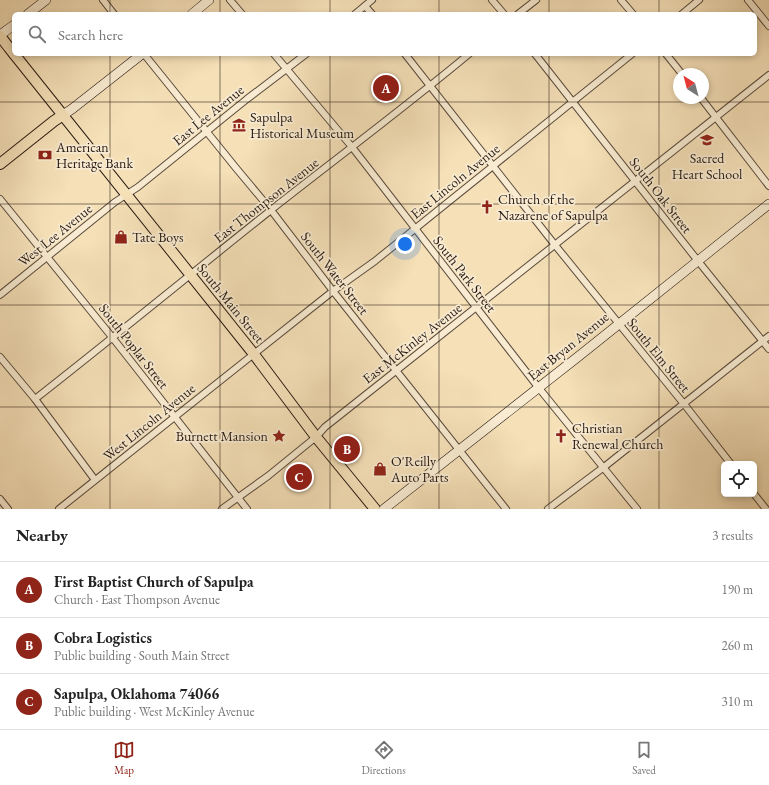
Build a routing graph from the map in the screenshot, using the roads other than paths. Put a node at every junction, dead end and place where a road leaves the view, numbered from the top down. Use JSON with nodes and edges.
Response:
{"nodes":[{"id":1,"x":46,"y":0,"type":"edge"},
{"id":2,"x":103,"y":0,"type":"edge"},
{"id":3,"x":209,"y":0,"type":"edge"},
{"id":4,"x":230,"y":0,"type":"edge"},
{"id":5,"x":492,"y":0,"type":"edge"},
{"id":6,"x":536,"y":0,"type":"edge"},
{"id":7,"x":621,"y":0,"type":"edge"},
{"id":8,"x":699,"y":0,"type":"edge"},
{"id":9,"x":748,"y":0,"type":"edge"},
{"id":10,"x":367,"y":2,"type":"edge"},
{"id":11,"x":31,"y":12,"type":"edge"},
{"id":12,"x":112,"y":12,"type":"edge"},
{"id":13,"x":194,"y":12,"type":"edge"},
{"id":14,"x":240,"y":12,"type":"edge"},
{"id":15,"x":357,"y":12,"type":"edge"},
{"id":16,"x":371,"y":12,"type":"edge"},
{"id":17,"x":502,"y":12,"type":"edge"},
{"id":18,"x":521,"y":12,"type":"edge"},
{"id":19,"x":631,"y":12,"type":"edge"},
{"id":20,"x":684,"y":12,"type":"edge"},
{"id":21,"x":769,"y":26,"type":"edge"},
{"id":22,"x":12,"y":27,"type":"edge"},
{"id":23,"x":0,"y":36,"type":"edge"},
{"id":24,"x":12,"y":51,"type":"edge"},
{"id":25,"x":16,"y":56,"type":"edge"},
{"id":26,"x":140,"y":56,"type":"edge"},
{"id":27,"x":145,"y":56,"type":"edge"},
{"id":28,"x":276,"y":56,"type":"edge"},
{"id":29,"x":303,"y":56,"type":"edge"},
{"id":30,"x":406,"y":56,"type":"edge"},
{"id":31,"x":466,"y":56,"type":"edge"},
{"id":32,"x":537,"y":56,"type":"edge"},
{"id":33,"x":630,"y":56,"type":"edge"},
{"id":34,"x":668,"y":56,"type":"edge"},
{"id":35,"x":677,"y":68,"type":"edge"},
{"id":36,"x":286,"y":69,"type":"junction"},
{"id":37,"x":769,"y":75,"type":"edge"},
{"id":38,"x":430,"y":85,"type":"junction"},
{"id":39,"x":572,"y":102,"type":"junction"},
{"id":40,"x":706,"y":104,"type":"edge"},
{"id":41,"x":63,"y":115,"type":"junction"},
{"id":42,"x":716,"y":118,"type":"junction"},
{"id":43,"x":206,"y":131,"type":"junction"},
{"id":44,"x":352,"y":147,"type":"junction"},
{"id":45,"x":0,"y":164,"type":"edge"},
{"id":46,"x":494,"y":166,"type":"junction"},
{"id":47,"x":635,"y":181,"type":"junction"},
{"id":48,"x":769,"y":186,"type":"edge"},
{"id":49,"x":126,"y":194,"type":"junction"},
{"id":50,"x":0,"y":199,"type":"edge"},
{"id":51,"x":769,"y":204,"type":"edge"},
{"id":52,"x":271,"y":210,"type":"junction"},
{"id":53,"x":415,"y":229,"type":"junction"},
{"id":54,"x":555,"y":245,"type":"junction"},
{"id":55,"x":47,"y":257,"type":"junction"},
{"id":56,"x":698,"y":261,"type":"junction"},
{"id":57,"x":191,"y":275,"type":"junction"},
{"id":58,"x":333,"y":291,"type":"junction"},
{"id":59,"x":0,"y":295,"type":"edge"},
{"id":60,"x":476,"y":308,"type":"junction"},
{"id":61,"x":618,"y":324,"type":"junction"},
{"id":62,"x":769,"y":336,"type":"edge"},
{"id":63,"x":112,"y":337,"type":"junction"},
{"id":64,"x":763,"y":341,"type":"junction"},
{"id":65,"x":769,"y":349,"type":"edge"},
{"id":66,"x":253,"y":353,"type":"junction"},
{"id":67,"x":0,"y":358,"type":"edge"},
{"id":68,"x":396,"y":370,"type":"junction"},
{"id":69,"x":538,"y":388,"type":"junction"},
{"id":70,"x":35,"y":399,"type":"junction"},
{"id":71,"x":684,"y":404,"type":"junction"},
{"id":72,"x":174,"y":417,"type":"junction"},
{"id":73,"x":316,"y":437,"type":"junction"},
{"id":74,"x":459,"y":449,"type":"junction"},
{"id":75,"x":729,"y":461,"type":"edge"},
{"id":76,"x":604,"y":467,"type":"junction"},
{"id":77,"x":95,"y":480,"type":"junction"},
{"id":78,"x":756,"y":497,"type":"edge"},
{"id":79,"x":238,"y":498,"type":"junction"},
{"id":80,"x":0,"y":499,"type":"edge"},
{"id":81,"x":8,"y":509,"type":"edge"},
{"id":82,"x":60,"y":509,"type":"edge"},
{"id":83,"x":222,"y":509,"type":"edge"},
{"id":84,"x":247,"y":509,"type":"edge"},
{"id":85,"x":375,"y":509,"type":"edge"},
{"id":86,"x":384,"y":509,"type":"edge"},
{"id":87,"x":506,"y":509,"type":"edge"},
{"id":88,"x":548,"y":509,"type":"edge"},
{"id":89,"x":637,"y":509,"type":"edge"},
{"id":90,"x":766,"y":509,"type":"edge"}],
"edges":[{"from":1,"to":11,"type":"street"},
{"from":2,"to":12,"type":"street"},
{"from":3,"to":13,"type":"street"},
{"from":4,"to":14,"type":"street"},
{"from":5,"to":17,"type":"street"},
{"from":6,"to":18,"type":"street"},
{"from":7,"to":19,"type":"street"},
{"from":8,"to":20,"type":"street"},
{"from":9,"to":21,"type":"street"},
{"from":10,"to":15,"type":"street"},
{"from":10,"to":16,"type":"street"},
{"from":22,"to":23,"type":"street"},
{"from":23,"to":24,"type":"main road","name":"South Main Street"},
{"from":25,"to":41,"type":"main road","name":"South Main Street"},
{"from":26,"to":41,"type":"street"},
{"from":27,"to":43,"type":"street","name":"South Water Street"},
{"from":28,"to":36,"type":"street","name":"South Park Street"},
{"from":29,"to":36,"type":"street","name":"East Lee Avenue"},
{"from":30,"to":38,"type":"street","name":"South Elm Street"},
{"from":31,"to":38,"type":"street","name":"East Thompson Avenue"},
{"from":32,"to":39,"type":"street","name":"South Oak Street"},
{"from":33,"to":39,"type":"street","name":"East Lincoln Avenue"},
{"from":34,"to":35,"type":"street"},
{"from":36,"to":43,"type":"street","name":"East Lee Avenue"},
{"from":36,"to":44,"type":"street","name":"South Park Street"},
{"from":37,"to":42,"type":"street","name":"East McKinley Avenue"},
{"from":38,"to":44,"type":"street","name":"East Thompson Avenue"},
{"from":38,"to":46,"type":"street","name":"South Elm Street"},
{"from":39,"to":46,"type":"street","name":"East Lincoln Avenue"},
{"from":39,"to":47,"type":"street","name":"South Oak Street"},
{"from":40,"to":42,"type":"street"},
{"from":41,"to":45,"type":"main road"},
{"from":41,"to":49,"type":"main road","name":"South Main Street"},
{"from":42,"to":47,"type":"street","name":"East McKinley Avenue"},
{"from":42,"to":48,"type":"street"},
{"from":43,"to":49,"type":"street","name":"East Lee Avenue"},
{"from":43,"to":52,"type":"street","name":"South Water Street"},
{"from":44,"to":52,"type":"street","name":"East Thompson Avenue"},
{"from":44,"to":53,"type":"street","name":"South Park Street"},
{"from":46,"to":53,"type":"street","name":"East Lincoln Avenue"},
{"from":46,"to":54,"type":"street","name":"South Elm Street"},
{"from":47,"to":54,"type":"street","name":"East McKinley Avenue"},
{"from":47,"to":56,"type":"street","name":"South Oak Street"},
{"from":49,"to":55,"type":"street","name":"West Lee Avenue"},
{"from":49,"to":57,"type":"main road","name":"South Main Street"},
{"from":50,"to":55,"type":"street","name":"South Poplar Street"},
{"from":51,"to":56,"type":"street","name":"East Bryan Avenue"},
{"from":52,"to":57,"type":"street","name":"East Thompson Avenue"},
{"from":52,"to":58,"type":"street","name":"South Water Street"},
{"from":53,"to":58,"type":"street","name":"East Lincoln Avenue"},
{"from":53,"to":60,"type":"street","name":"South Park Street"},
{"from":54,"to":60,"type":"street","name":"East McKinley Avenue"},
{"from":54,"to":61,"type":"street","name":"South Elm Street"},
{"from":55,"to":59,"type":"street","name":"West Lee Avenue"},
{"from":55,"to":63,"type":"street","name":"South Poplar Street"},
{"from":56,"to":61,"type":"street","name":"East Bryan Avenue"},
{"from":56,"to":64,"type":"street","name":"South Oak Street"},
{"from":57,"to":63,"type":"street","name":"East Thompson Avenue"},
{"from":57,"to":66,"type":"main road","name":"South Main Street"},
{"from":58,"to":66,"type":"street","name":"East Lincoln Avenue"},
{"from":58,"to":68,"type":"street","name":"South Water Street"},
{"from":60,"to":68,"type":"street","name":"East McKinley Avenue"},
{"from":60,"to":69,"type":"street","name":"South Park Street"},
{"from":61,"to":69,"type":"street","name":"East Bryan Avenue"},
{"from":61,"to":71,"type":"street","name":"South Elm Street"},
{"from":62,"to":64,"type":"street"},
{"from":63,"to":70,"type":"street","name":"East Thompson Avenue"},
{"from":63,"to":72,"type":"street","name":"South Poplar Street"},
{"from":64,"to":65,"type":"street","name":"South Oak Street"},
{"from":64,"to":71,"type":"street"},
{"from":66,"to":72,"type":"street","name":"West Lincoln Avenue"},
{"from":66,"to":73,"type":"main road","name":"South Main Street"},
{"from":67,"to":70,"type":"street"},
{"from":68,"to":73,"type":"street","name":"East McKinley Avenue"},
{"from":68,"to":74,"type":"street","name":"South Water Street"},
{"from":69,"to":74,"type":"street","name":"East Bryan Avenue"},
{"from":69,"to":76,"type":"street","name":"South Park Street"},
{"from":70,"to":77,"type":"street"},
{"from":71,"to":75,"type":"street","name":"South Elm Street"},
{"from":71,"to":76,"type":"street"},
{"from":72,"to":77,"type":"street","name":"West Lincoln Avenue"},
{"from":72,"to":79,"type":"street","name":"South Poplar Street"},
{"from":73,"to":79,"type":"street","name":"East McKinley Avenue"},
{"from":73,"to":85,"type":"main road","name":"South Main Street"},
{"from":74,"to":86,"type":"street","name":"East Bryan Avenue"},
{"from":74,"to":87,"type":"street","name":"South Water Street"},
{"from":76,"to":88,"type":"street"},
{"from":76,"to":89,"type":"street","name":"South Park Street"},
{"from":77,"to":82,"type":"street","name":"West Lincoln Avenue"},
{"from":78,"to":90,"type":"street"},
{"from":79,"to":83,"type":"street","name":"East McKinley Avenue"},
{"from":79,"to":84,"type":"street","name":"South Poplar Street"},
{"from":80,"to":81,"type":"street"}]}
